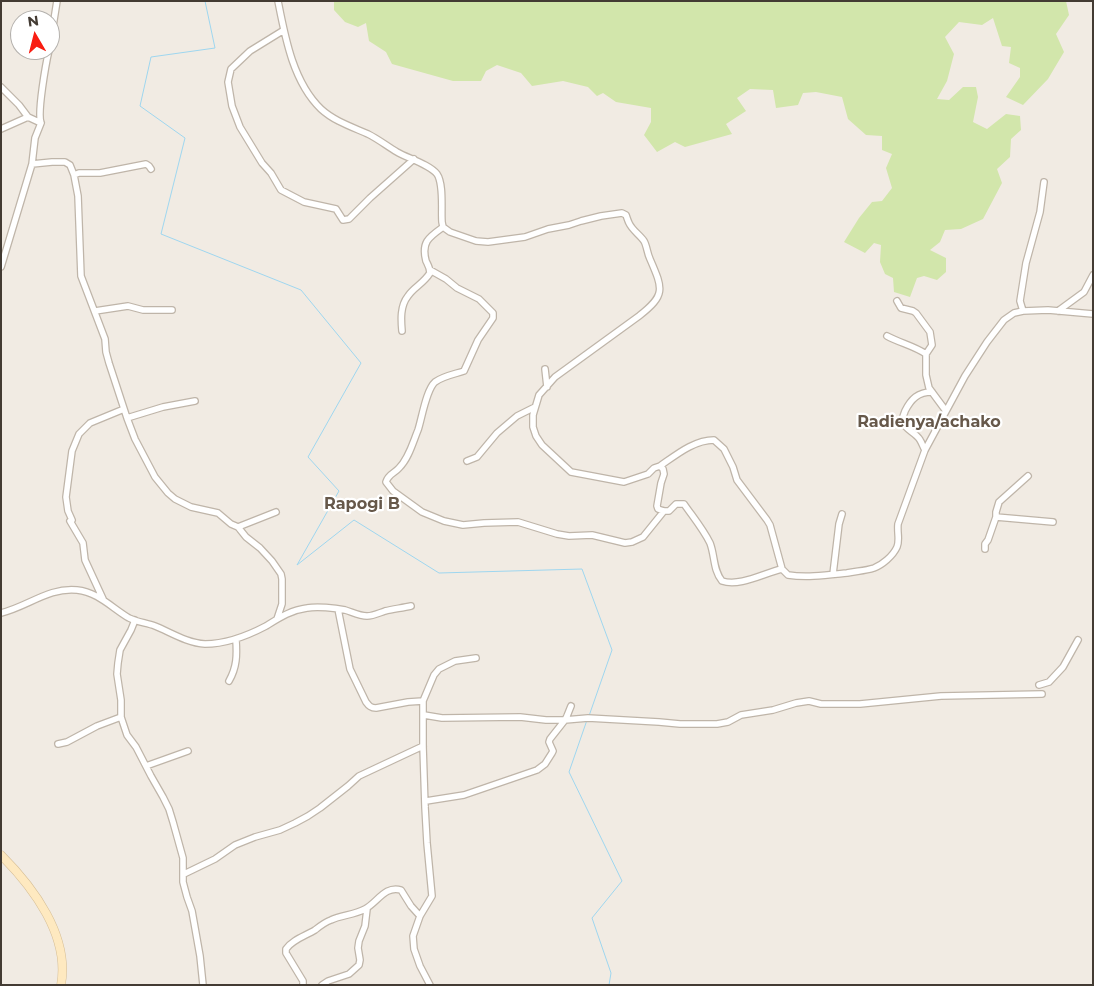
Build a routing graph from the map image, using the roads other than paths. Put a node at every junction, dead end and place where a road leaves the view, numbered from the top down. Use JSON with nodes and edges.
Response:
{"nodes":[{"id":1,"x":278,"y":1,"type":"edge"},
{"id":2,"x":284,"y":30,"type":"junction"},
{"id":3,"x":47,"y":60,"type":"edge"},
{"id":4,"x":1,"y":87,"type":"edge"},
{"id":5,"x":28,"y":117,"type":"junction"},
{"id":6,"x":41,"y":123,"type":"junction"},
{"id":7,"x":1,"y":129,"type":"edge"},
{"id":8,"x":414,"y":159,"type":"junction"},
{"id":9,"x":32,"y":164,"type":"junction"},
{"id":10,"x":151,"y":169,"type":"dead end"},
{"id":11,"x":74,"y":175,"type":"junction"},
{"id":12,"x":1044,"y":182,"type":"dead end"},
{"id":13,"x":443,"y":227,"type":"junction"},
{"id":14,"x":1,"y":267,"type":"edge"},
{"id":15,"x":430,"y":270,"type":"junction"},
{"id":16,"x":1093,"y":275,"type":"edge"},
{"id":17,"x":897,"y":301,"type":"dead end"},
{"id":18,"x":172,"y":310,"type":"dead end"},
{"id":19,"x":95,"y":311,"type":"junction"},
{"id":20,"x":1023,"y":311,"type":"junction"},
{"id":21,"x":1058,"y":311,"type":"junction"},
{"id":22,"x":1093,"y":314,"type":"edge"},
{"id":23,"x":402,"y":331,"type":"dead end"},
{"id":24,"x":887,"y":336,"type":"dead end"},
{"id":25,"x":926,"y":354,"type":"junction"},
{"id":26,"x":545,"y":369,"type":"dead end"},
{"id":27,"x":547,"y":387,"type":"junction"},
{"id":28,"x":932,"y":392,"type":"junction"},
{"id":29,"x":195,"y":401,"type":"dead end"},
{"id":30,"x":535,"y":407,"type":"junction"},
{"id":31,"x":124,"y":409,"type":"junction"},
{"id":32,"x":946,"y":411,"type":"junction"},
{"id":33,"x":127,"y":418,"type":"junction"},
{"id":34,"x":925,"y":450,"type":"junction"},
{"id":35,"x":468,"y":461,"type":"dead end"},
{"id":36,"x":660,"y":466,"type":"junction"},
{"id":37,"x":1028,"y":476,"type":"dead end"},
{"id":38,"x":664,"y":511,"type":"junction"},
{"id":39,"x":276,"y":512,"type":"dead end"},
{"id":40,"x":842,"y":514,"type":"dead end"},
{"id":41,"x":996,"y":517,"type":"junction"},
{"id":42,"x":1053,"y":522,"type":"dead end"},
{"id":43,"x":238,"y":527,"type":"junction"},
{"id":44,"x":985,"y":549,"type":"dead end"},
{"id":45,"x":782,"y":569,"type":"junction"},
{"id":46,"x":833,"y":574,"type":"junction"},
{"id":47,"x":103,"y":599,"type":"junction"},
{"id":48,"x":411,"y":606,"type":"dead end"},
{"id":49,"x":338,"y":609,"type":"junction"},
{"id":50,"x":1,"y":613,"type":"edge"},
{"id":51,"x":277,"y":618,"type":"junction"},
{"id":52,"x":135,"y":620,"type":"junction"},
{"id":53,"x":236,"y":640,"type":"junction"},
{"id":54,"x":1078,"y":640,"type":"dead end"},
{"id":55,"x":476,"y":658,"type":"dead end"},
{"id":56,"x":229,"y":681,"type":"dead end"},
{"id":57,"x":1038,"y":685,"type":"dead end"},
{"id":58,"x":1042,"y":694,"type":"dead end"},
{"id":59,"x":423,"y":701,"type":"junction"},
{"id":60,"x":571,"y":706,"type":"dead end"},
{"id":61,"x":424,"y":715,"type":"junction"},
{"id":62,"x":121,"y":718,"type":"junction"},
{"id":63,"x":565,"y":720,"type":"junction"},
{"id":64,"x":58,"y":744,"type":"dead end"},
{"id":65,"x":423,"y":746,"type":"junction"},
{"id":66,"x":188,"y":751,"type":"dead end"},
{"id":67,"x":146,"y":766,"type":"junction"},
{"id":68,"x":426,"y":801,"type":"junction"},
{"id":69,"x":1,"y":855,"type":"edge"},
{"id":70,"x":184,"y":874,"type":"junction"},
{"id":71,"x":366,"y":909,"type":"junction"},
{"id":72,"x":420,"y":916,"type":"junction"},
{"id":73,"x":429,"y":984,"type":"edge"},
{"id":74,"x":61,"y":985,"type":"edge"},
{"id":75,"x":203,"y":985,"type":"edge"},
{"id":76,"x":303,"y":985,"type":"edge"},
{"id":77,"x":322,"y":985,"type":"edge"}],
"edges":[{"from":1,"to":2,"type":"street"},
{"from":2,"to":8,"type":"street"},
{"from":2,"to":8,"type":"street"},
{"from":3,"to":6,"type":"street"},
{"from":4,"to":5,"type":"street"},
{"from":5,"to":6,"type":"street"},
{"from":5,"to":7,"type":"street"},
{"from":6,"to":9,"type":"street"},
{"from":8,"to":13,"type":"street"},
{"from":9,"to":11,"type":"street"},
{"from":9,"to":14,"type":"street"},
{"from":10,"to":11,"type":"street"},
{"from":11,"to":19,"type":"street"},
{"from":12,"to":20,"type":"street"},
{"from":13,"to":15,"type":"street"},
{"from":13,"to":27,"type":"street"},
{"from":15,"to":23,"type":"street"},
{"from":15,"to":38,"type":"street"},
{"from":16,"to":21,"type":"street"},
{"from":17,"to":25,"type":"street"},
{"from":18,"to":19,"type":"street"},
{"from":19,"to":31,"type":"street"},
{"from":20,"to":21,"type":"street"},
{"from":20,"to":32,"type":"street"},
{"from":21,"to":22,"type":"street"},
{"from":24,"to":25,"type":"street"},
{"from":25,"to":28,"type":"street"},
{"from":26,"to":27,"type":"street"},
{"from":27,"to":30,"type":"street"},
{"from":28,"to":32,"type":"street"},
{"from":28,"to":34,"type":"street"},
{"from":29,"to":33,"type":"street"},
{"from":30,"to":35,"type":"street"},
{"from":30,"to":36,"type":"street"},
{"from":31,"to":33,"type":"street"},
{"from":31,"to":47,"type":"street"},
{"from":32,"to":34,"type":"street"},
{"from":33,"to":43,"type":"street"},
{"from":34,"to":46,"type":"street"},
{"from":36,"to":38,"type":"street"},
{"from":36,"to":45,"type":"street"},
{"from":37,"to":41,"type":"street"},
{"from":38,"to":45,"type":"street"},
{"from":39,"to":43,"type":"street"},
{"from":40,"to":46,"type":"street"},
{"from":41,"to":42,"type":"street"},
{"from":41,"to":44,"type":"street"},
{"from":43,"to":51,"type":"street"},
{"from":45,"to":46,"type":"street"},
{"from":47,"to":50,"type":"street"},
{"from":47,"to":52,"type":"street"},
{"from":48,"to":49,"type":"street"},
{"from":49,"to":51,"type":"street"},
{"from":49,"to":59,"type":"street"},
{"from":51,"to":53,"type":"street"},
{"from":52,"to":53,"type":"street"},
{"from":52,"to":62,"type":"street"},
{"from":53,"to":56,"type":"street"},
{"from":54,"to":57,"type":"street"},
{"from":55,"to":59,"type":"street"},
{"from":58,"to":63,"type":"street"},
{"from":59,"to":61,"type":"street"},
{"from":60,"to":63,"type":"street"},
{"from":61,"to":63,"type":"street"},
{"from":61,"to":65,"type":"street"},
{"from":62,"to":64,"type":"street"},
{"from":62,"to":67,"type":"street"},
{"from":63,"to":68,"type":"street"},
{"from":65,"to":68,"type":"street"},
{"from":65,"to":70,"type":"street"},
{"from":66,"to":67,"type":"street"},
{"from":67,"to":70,"type":"street"},
{"from":68,"to":72,"type":"street"},
{"from":69,"to":74,"type":"street"},
{"from":70,"to":75,"type":"street"},
{"from":71,"to":72,"type":"street"},
{"from":71,"to":76,"type":"street"},
{"from":71,"to":77,"type":"street"},
{"from":72,"to":73,"type":"street"}]}
